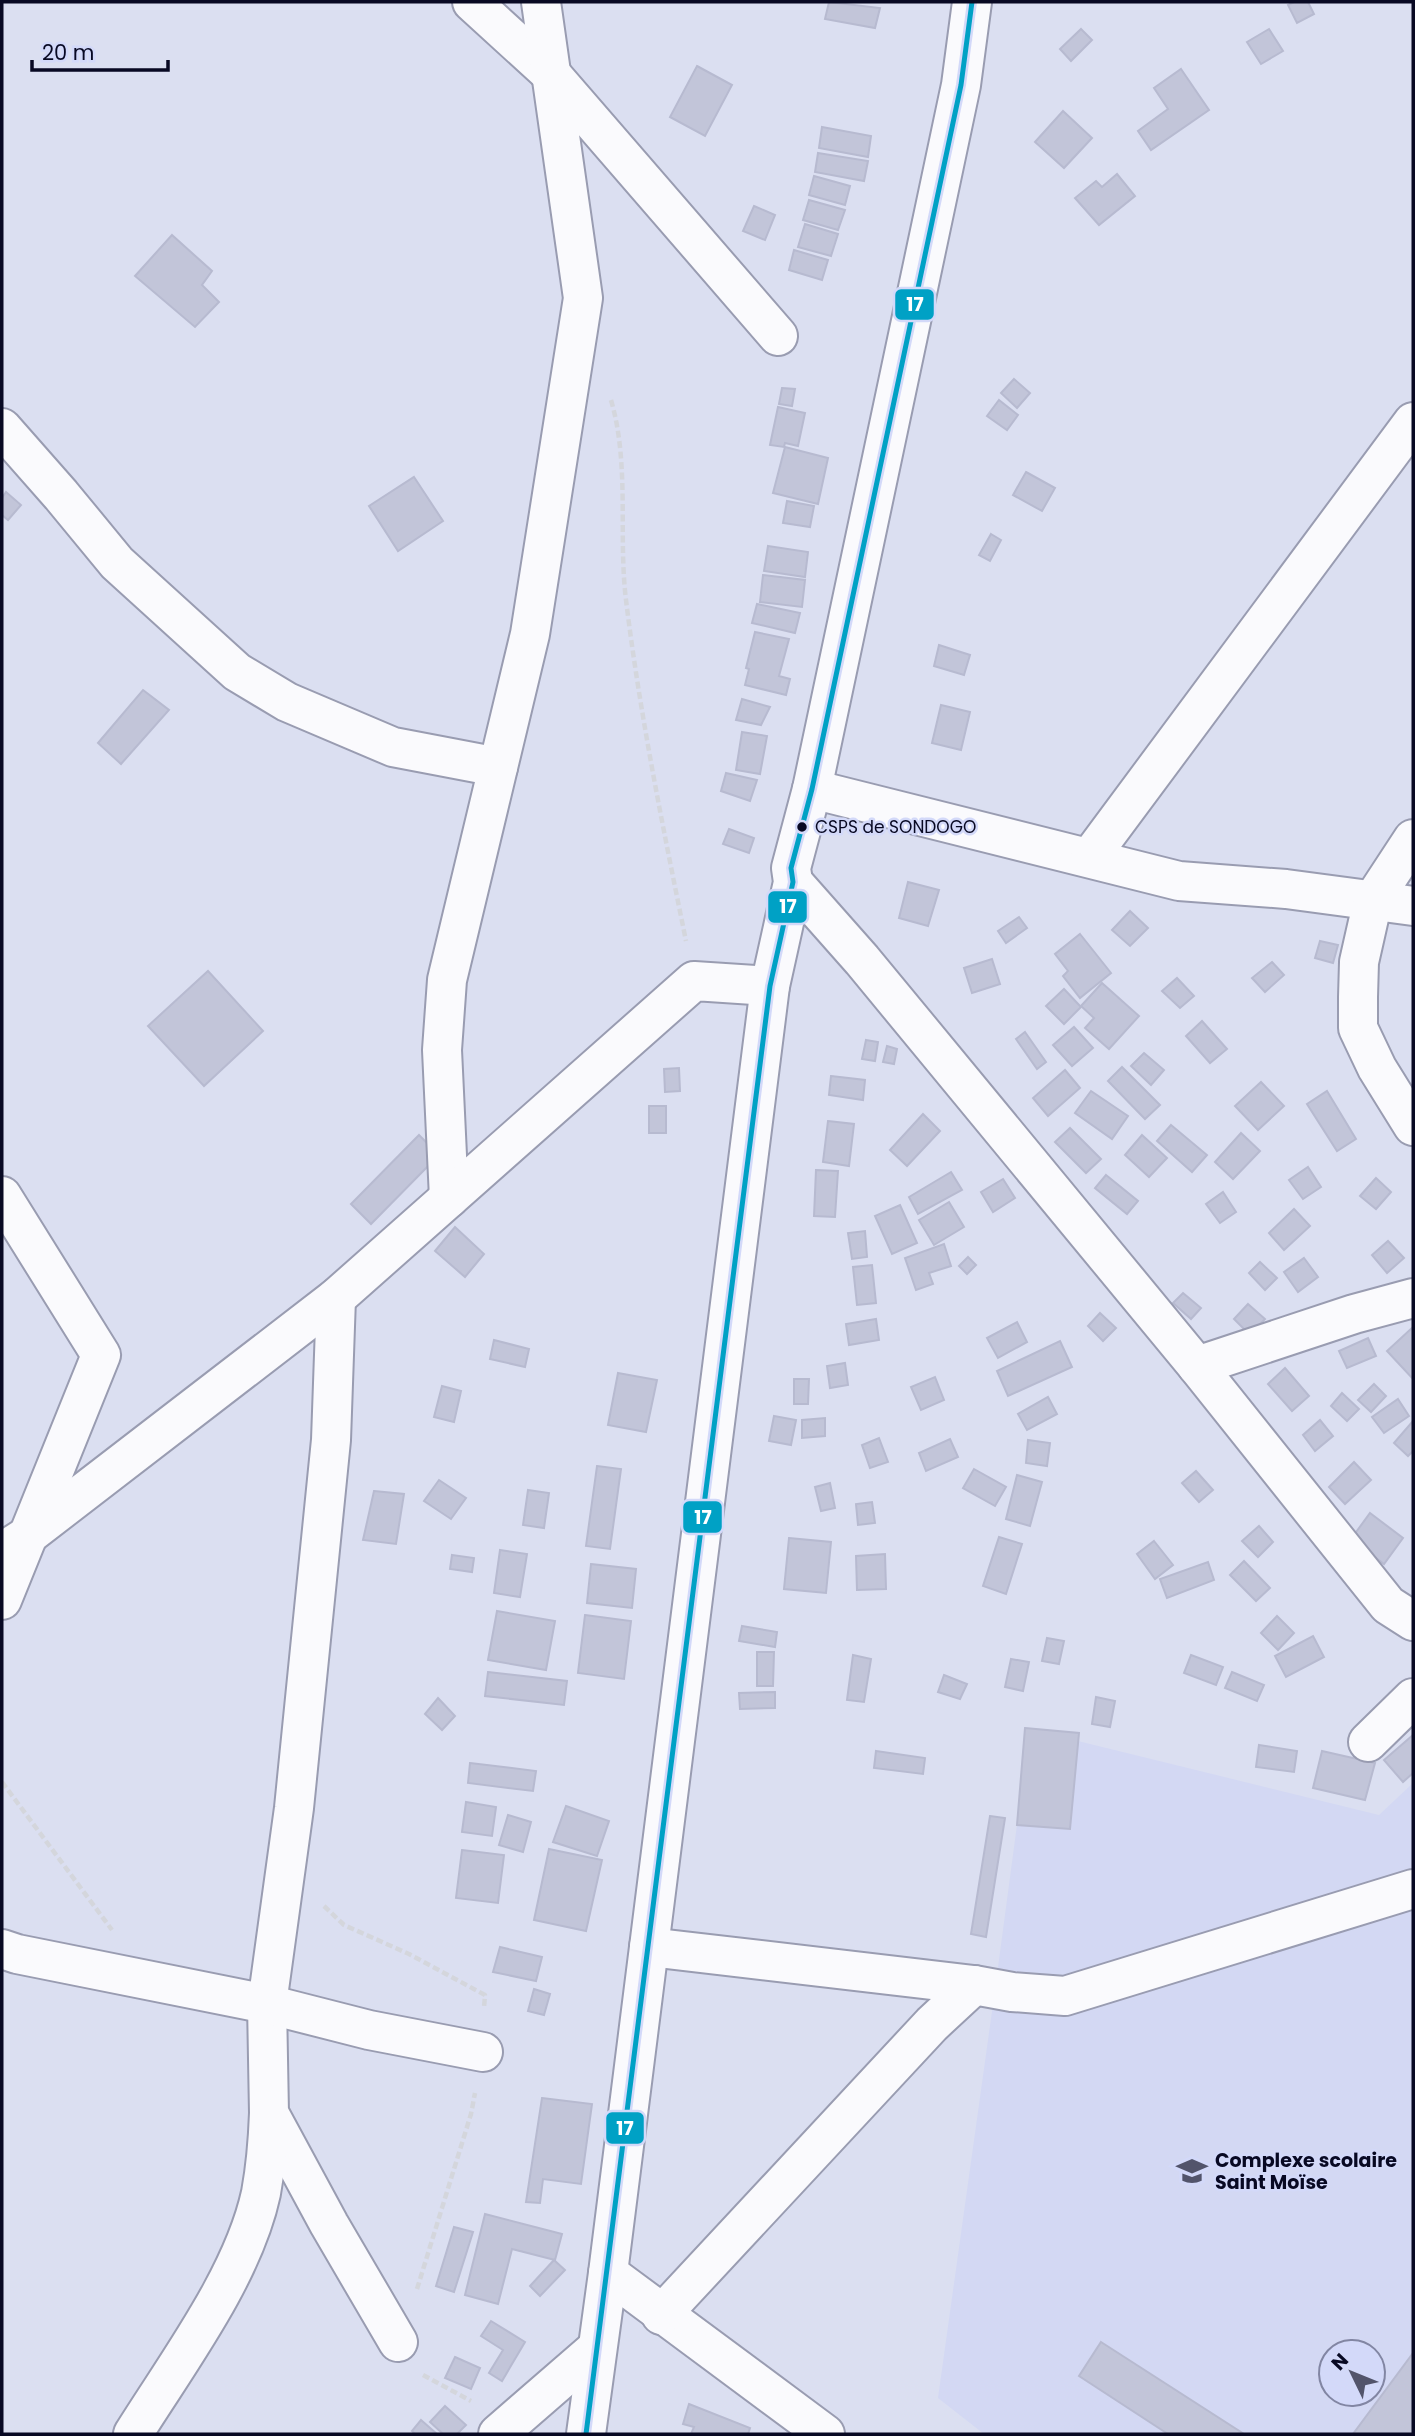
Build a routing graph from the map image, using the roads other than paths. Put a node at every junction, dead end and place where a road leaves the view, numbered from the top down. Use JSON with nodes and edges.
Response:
{"nodes":[{"id":1,"x":472,"y":2,"type":"edge"},
{"id":2,"x":541,"y":2,"type":"edge"},
{"id":3,"x":972,"y":2,"type":"edge"},
{"id":4,"x":552,"y":75,"type":"junction"},
{"id":5,"x":778,"y":336,"type":"dead end"},
{"id":6,"x":1413,"y":422,"type":"edge"},
{"id":7,"x":2,"y":428,"type":"edge"},
{"id":8,"x":498,"y":767,"type":"junction"},
{"id":9,"x":812,"y":789,"type":"junction"},
{"id":10,"x":1413,"y":839,"type":"edge"},
{"id":11,"x":1090,"y":857,"type":"junction"},
{"id":12,"x":793,"y":882,"type":"junction"},
{"id":13,"x":1373,"y":900,"type":"junction"},
{"id":14,"x":1413,"y":906,"type":"edge"},
{"id":15,"x":770,"y":986,"type":"junction"},
{"id":16,"x":1413,"y":1126,"type":"edge"},
{"id":17,"x":2,"y":1196,"type":"edge"},
{"id":18,"x":449,"y":1198,"type":"junction"},
{"id":19,"x":337,"y":1298,"type":"junction"},
{"id":20,"x":1413,"y":1298,"type":"edge"},
{"id":21,"x":1197,"y":1366,"type":"junction"},
{"id":22,"x":15,"y":1544,"type":"edge"},
{"id":23,"x":2,"y":1600,"type":"edge"},
{"id":24,"x":1413,"y":1620,"type":"edge"},
{"id":25,"x":1413,"y":1698,"type":"edge"},
{"id":26,"x":1368,"y":1742,"type":"dead end"},
{"id":27,"x":1413,"y":1889,"type":"edge"},
{"id":28,"x":649,"y":1947,"type":"junction"},
{"id":29,"x":2,"y":1950,"type":"edge"},
{"id":30,"x":974,"y":1985,"type":"junction"},
{"id":31,"x":267,"y":2004,"type":"junction"},
{"id":32,"x":483,"y":2052,"type":"road end"},
{"id":33,"x":270,"y":2113,"type":"junction"},
{"id":34,"x":608,"y":2273,"type":"junction"},
{"id":35,"x":661,"y":2315,"type":"junction"},
{"id":36,"x":398,"y":2342,"type":"road end"},
{"id":37,"x":596,"y":2349,"type":"junction"},
{"id":38,"x":506,"y":2428,"type":"edge"},
{"id":39,"x":133,"y":2434,"type":"edge"},
{"id":40,"x":586,"y":2434,"type":"edge"},
{"id":41,"x":825,"y":2434,"type":"edge"}],
"edges":[{"from":1,"to":4,"type":"street"},
{"from":2,"to":4,"type":"street"},
{"from":3,"to":9,"type":"street"},
{"from":4,"to":5,"type":"street"},
{"from":4,"to":8,"type":"street"},
{"from":6,"to":11,"type":"street"},
{"from":7,"to":8,"type":"street"},
{"from":8,"to":18,"type":"street"},
{"from":9,"to":11,"type":"street"},
{"from":9,"to":12,"type":"street"},
{"from":10,"to":13,"type":"street"},
{"from":11,"to":13,"type":"street"},
{"from":12,"to":15,"type":"street"},
{"from":12,"to":21,"type":"street"},
{"from":13,"to":14,"type":"street"},
{"from":13,"to":16,"type":"street"},
{"from":15,"to":18,"type":"street"},
{"from":15,"to":28,"type":"street"},
{"from":17,"to":22,"type":"street"},
{"from":18,"to":19,"type":"street"},
{"from":19,"to":22,"type":"street"},
{"from":19,"to":31,"type":"street"},
{"from":20,"to":21,"type":"street"},
{"from":21,"to":24,"type":"street"},
{"from":22,"to":23,"type":"street"},
{"from":25,"to":26,"type":"street"},
{"from":27,"to":30,"type":"street"},
{"from":28,"to":30,"type":"street"},
{"from":28,"to":34,"type":"street"},
{"from":29,"to":31,"type":"street"},
{"from":30,"to":35,"type":"street"},
{"from":31,"to":32,"type":"street"},
{"from":31,"to":33,"type":"street"},
{"from":33,"to":36,"type":"street"},
{"from":33,"to":39,"type":"street"},
{"from":34,"to":35,"type":"street"},
{"from":34,"to":37,"type":"street"},
{"from":35,"to":41,"type":"street"},
{"from":37,"to":38,"type":"street"},
{"from":37,"to":40,"type":"street"}]}
